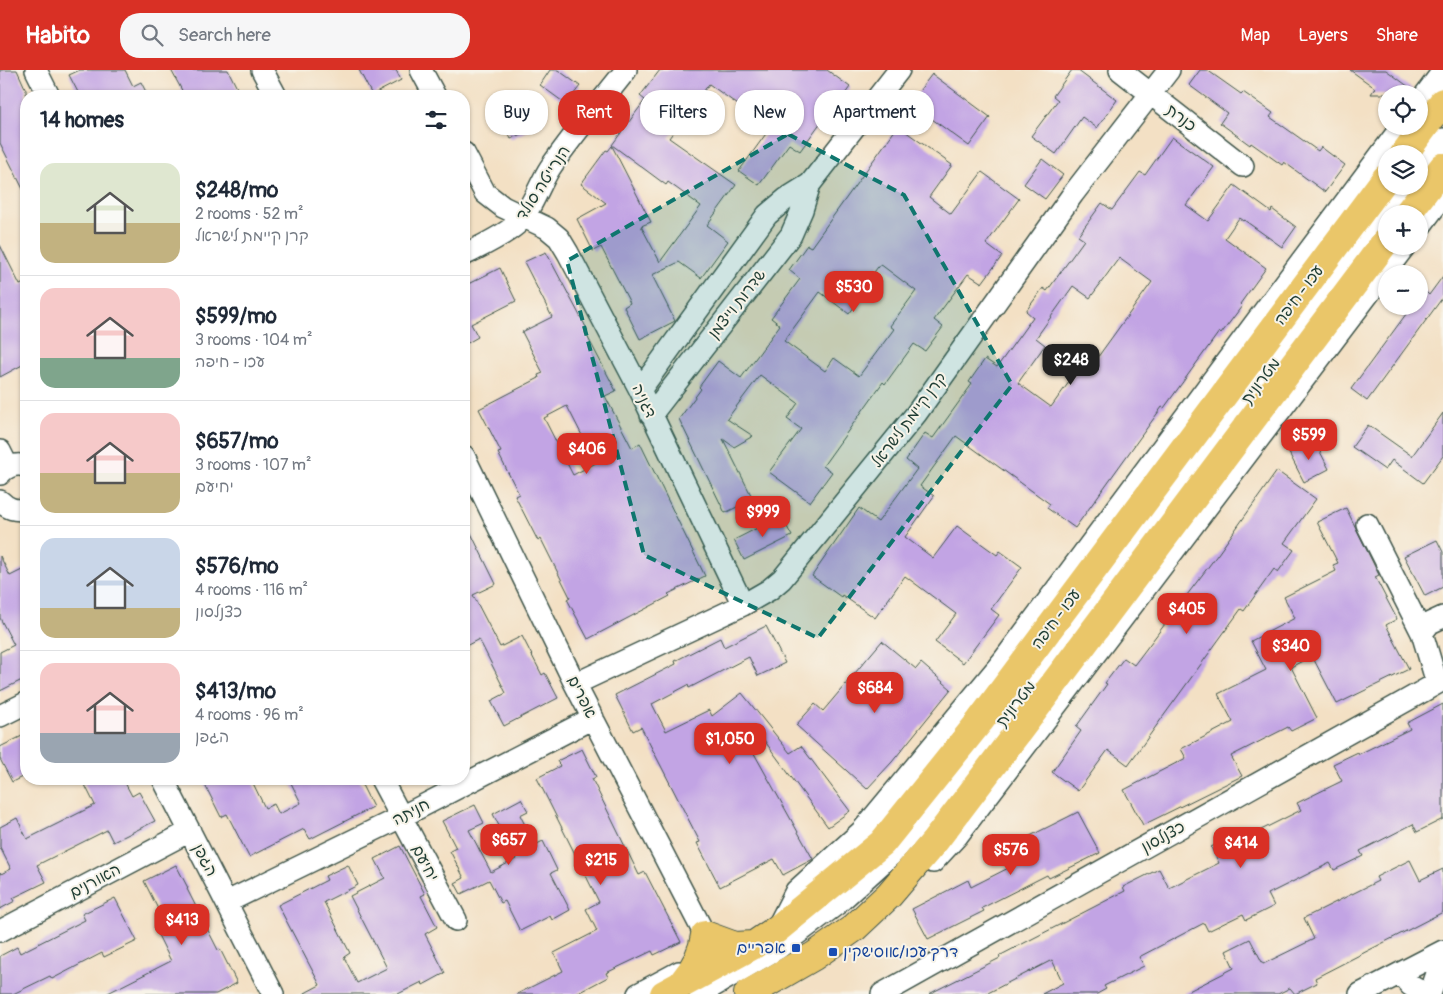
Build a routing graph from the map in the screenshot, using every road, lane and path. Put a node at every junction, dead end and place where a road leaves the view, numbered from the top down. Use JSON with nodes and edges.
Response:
{"nodes":[{"id":1,"x":36,"y":70,"type":"edge"},
{"id":2,"x":262,"y":70,"type":"edge"},
{"id":3,"x":422,"y":70,"type":"edge"},
{"id":4,"x":626,"y":70,"type":"edge"},
{"id":5,"x":898,"y":70,"type":"edge"},
{"id":6,"x":1120,"y":70,"type":"edge"},
{"id":7,"x":1169,"y":70,"type":"edge"},
{"id":8,"x":1443,"y":71,"type":"edge"},
{"id":9,"x":46,"y":90,"type":"edge"},
{"id":10,"x":273,"y":90,"type":"edge"},
{"id":11,"x":432,"y":90,"type":"edge"},
{"id":12,"x":1428,"y":91,"type":"edge"},
{"id":13,"x":1150,"y":94,"type":"junction"},
{"id":14,"x":1443,"y":102,"type":"edge"},
{"id":15,"x":1443,"y":140,"type":"edge"},
{"id":16,"x":1408,"y":145,"type":"edge"},
{"id":17,"x":1413,"y":145,"type":"edge"},
{"id":18,"x":470,"y":164,"type":"edge"},
{"id":19,"x":1243,"y":166,"type":"dead end"},
{"id":20,"x":1443,"y":167,"type":"edge"},
{"id":21,"x":1378,"y":178,"type":"edge"},
{"id":22,"x":810,"y":184,"type":"junction"},
{"id":23,"x":1378,"y":189,"type":"edge"},
{"id":24,"x":1443,"y":196,"type":"edge"},
{"id":25,"x":1414,"y":205,"type":"edge"},
{"id":26,"x":1428,"y":216,"type":"edge"},
{"id":27,"x":523,"y":217,"type":"junction"},
{"id":28,"x":1378,"y":226,"type":"edge"},
{"id":29,"x":470,"y":252,"type":"edge"},
{"id":30,"x":1378,"y":252,"type":"edge"},
{"id":31,"x":1319,"y":268,"type":"junction"},
{"id":32,"x":1293,"y":272,"type":"junction"},
{"id":33,"x":1378,"y":276,"type":"edge"},
{"id":34,"x":1378,"y":282,"type":"edge"},
{"id":35,"x":1351,"y":287,"type":"junction"},
{"id":36,"x":640,"y":390,"type":"junction"},
{"id":37,"x":651,"y":415,"type":"junction"},
{"id":38,"x":470,"y":468,"type":"edge"},
{"id":39,"x":1368,"y":524,"type":"dead end"},
{"id":40,"x":743,"y":605,"type":"junction"},
{"id":41,"x":1443,"y":617,"type":"edge"},
{"id":42,"x":1422,"y":634,"type":"junction"},
{"id":43,"x":1440,"y":681,"type":"edge"},
{"id":44,"x":575,"y":684,"type":"junction"},
{"id":45,"x":20,"y":706,"type":"edge"},
{"id":46,"x":0,"y":716,"type":"edge"},
{"id":47,"x":593,"y":718,"type":"junction"},
{"id":48,"x":470,"y":782,"type":"edge"},
{"id":49,"x":166,"y":785,"type":"edge"},
{"id":50,"x":384,"y":785,"type":"edge"},
{"id":51,"x":464,"y":785,"type":"edge"},
{"id":52,"x":401,"y":818,"type":"junction"},
{"id":53,"x":190,"y":832,"type":"junction"},
{"id":54,"x":890,"y":895,"type":"junction"},
{"id":55,"x":227,"y":902,"type":"junction"},
{"id":56,"x":456,"y":920,"type":"dead end"},
{"id":57,"x":0,"y":931,"type":"edge"},
{"id":58,"x":705,"y":936,"type":"junction"},
{"id":59,"x":765,"y":938,"type":"junction"},
{"id":60,"x":1443,"y":951,"type":"edge"},
{"id":61,"x":814,"y":956,"type":"junction"},
{"id":62,"x":1443,"y":956,"type":"edge"},
{"id":63,"x":1402,"y":973,"type":"junction"},
{"id":64,"x":736,"y":979,"type":"edge"},
{"id":65,"x":681,"y":991,"type":"edge"},
{"id":66,"x":272,"y":993,"type":"edge"},
{"id":67,"x":638,"y":994,"type":"edge"},
{"id":68,"x":793,"y":994,"type":"edge"},
{"id":69,"x":882,"y":994,"type":"edge"},
{"id":70,"x":1360,"y":994,"type":"edge"},
{"id":71,"x":1430,"y":994,"type":"edge"}],
"edges":[{"from":1,"to":9,"type":"street"},
{"from":2,"to":10,"type":"street"},
{"from":3,"to":11,"type":"street"},
{"from":4,"to":27,"type":"street","name":"הנרייטה סולד"},
{"from":5,"to":22,"type":"street","name":"שדרות וייצמן"},
{"from":6,"to":13,"type":"street","name":"כנרת"},
{"from":7,"to":13,"type":"street","name":"קרן קיימת לישראל"},
{"from":8,"to":12,"type":"street"},
{"from":13,"to":19,"type":"street","name":"כנרת"},
{"from":13,"to":40,"type":"street","name":"קרן קיימת לישראל"},
{"from":14,"to":16,"type":"highway"},
{"from":15,"to":17,"type":"street"},
{"from":18,"to":27,"type":"street","name":"דגניה"},
{"from":20,"to":25,"type":"highway"},
{"from":21,"to":32,"type":"street"},
{"from":22,"to":36,"type":"street","name":"שדרות וייצמן"},
{"from":22,"to":37,"type":"street","name":"שדרות וייצמן"},
{"from":23,"to":31,"type":"highway","name":"עכו - חיפה"},
{"from":24,"to":26,"type":"street"},
{"from":27,"to":29,"type":"street","name":"הנרייטה סולד"},
{"from":27,"to":36,"type":"street","name":"דגניה"},
{"from":28,"to":64,"type":"street","name":"מטרונית"},
{"from":30,"to":35,"type":"highway","name":"עכו - חיפה"},
{"from":31,"to":32,"type":"street"},
{"from":31,"to":59,"type":"highway","name":"עכו - חיפה"},
{"from":32,"to":59,"type":"street"},
{"from":33,"to":35,"type":"street"},
{"from":34,"to":54,"type":"street"},
{"from":35,"to":54,"type":"highway","name":"עכו - חיפה"},
{"from":36,"to":37,"type":"street","name":"דגניה"},
{"from":37,"to":40,"type":"street","name":"דגניה"},
{"from":38,"to":44,"type":"street","name":"אפרים"},
{"from":39,"to":42,"type":"street"},
{"from":40,"to":44,"type":"street","name":"קרן קיימת לישראל"},
{"from":41,"to":42,"type":"street"},
{"from":42,"to":43,"type":"street"},
{"from":43,"to":69,"type":"street","name":"כצנלסון"},
{"from":44,"to":47,"type":"street","name":"אפרים"},
{"from":45,"to":46,"type":"street"},
{"from":47,"to":48,"type":"street","name":"חניתה"},
{"from":47,"to":58,"type":"street","name":"אפרים"},
{"from":49,"to":53,"type":"street","name":"הגפן"},
{"from":50,"to":52,"type":"street","name":"יחיעם"},
{"from":51,"to":52,"type":"street","name":"חניתה"},
{"from":52,"to":55,"type":"street","name":"חניתה"},
{"from":52,"to":56,"type":"street","name":"יחיעם"},
{"from":53,"to":55,"type":"street","name":"הגפן"},
{"from":53,"to":57,"type":"street","name":"האורנים"},
{"from":54,"to":61,"type":"highway","name":"עכו - חיפה"},
{"from":55,"to":66,"type":"street","name":"הגפן"},
{"from":58,"to":59,"type":"highway"},
{"from":58,"to":64,"type":"highway"},
{"from":59,"to":64,"type":"highway","name":"עכו - חיפה"},
{"from":60,"to":63,"type":"street"},
{"from":61,"to":64,"type":"highway","name":"עכו - חיפה"},
{"from":61,"to":68,"type":"highway"},
{"from":62,"to":71,"type":"street"},
{"from":63,"to":70,"type":"street"},
{"from":63,"to":71,"type":"street"},
{"from":64,"to":65,"type":"highway","name":"עכו - חיפה"},
{"from":64,"to":67,"type":"street","name":"מטרונית"}]}
